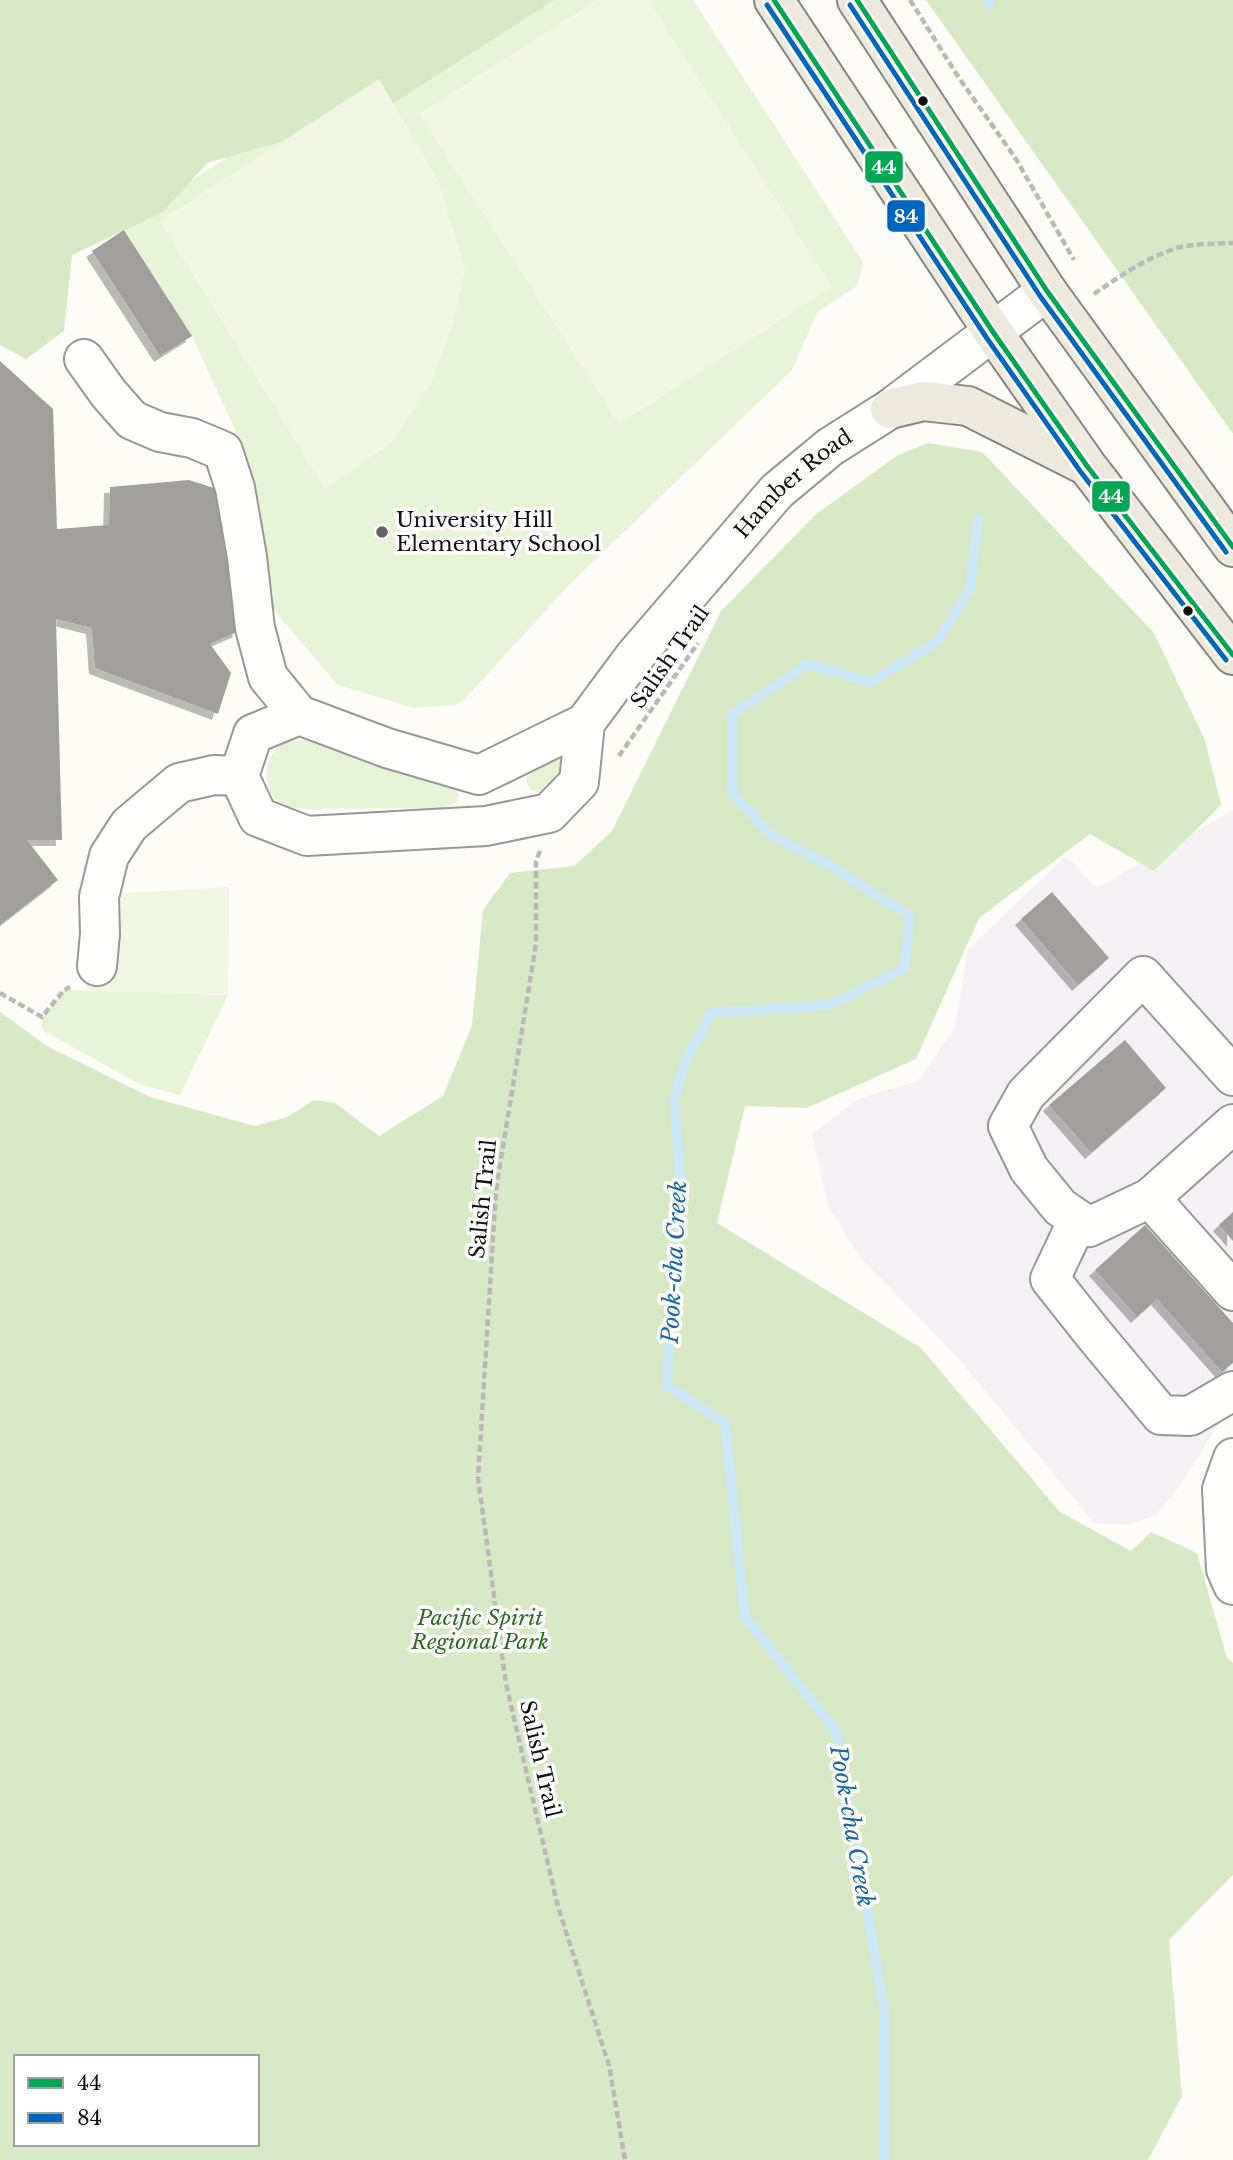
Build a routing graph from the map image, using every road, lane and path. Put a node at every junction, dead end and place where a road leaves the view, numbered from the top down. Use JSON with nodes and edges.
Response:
{"nodes":[{"id":1,"x":774,"y":0,"type":"edge"},
{"id":2,"x":857,"y":0,"type":"edge"},
{"id":3,"x":909,"y":0,"type":"edge"},
{"id":4,"x":1233,"y":243,"type":"edge"},
{"id":5,"x":1074,"y":260,"type":"dead end"},
{"id":6,"x":1087,"y":283,"type":"dead end"},
{"id":7,"x":1047,"y":291,"type":"junction"},
{"id":8,"x":993,"y":332,"type":"junction"},
{"id":9,"x":84,"y":359,"type":"dead end"},
{"id":10,"x":890,"y":409,"type":"junction"},
{"id":11,"x":1087,"y":466,"type":"junction"},
{"id":12,"x":1233,"y":547,"type":"edge"},
{"id":13,"x":703,"y":636,"type":"dead end"},
{"id":14,"x":1233,"y":655,"type":"edge"},
{"id":15,"x":299,"y":715,"type":"junction"},
{"id":16,"x":585,"y":723,"type":"junction"},
{"id":17,"x":612,"y":767,"type":"dead end"},
{"id":18,"x":479,"y":775,"type":"junction"},
{"id":19,"x":239,"y":776,"type":"junction"},
{"id":20,"x":486,"y":826,"type":"junction"},
{"id":21,"x":542,"y":843,"type":"dead end"},
{"id":22,"x":97,"y":966,"type":"joint"},
{"id":23,"x":0,"y":993,"type":"edge"},
{"id":24,"x":1233,"y":1076,"type":"edge"},
{"id":25,"x":1233,"y":1124,"type":"edge"},
{"id":26,"x":1150,"y":1198,"type":"junction"},
{"id":27,"x":1078,"y":1220,"type":"junction"},
{"id":28,"x":1233,"y":1291,"type":"edge"},
{"id":29,"x":1233,"y":1391,"type":"edge"},
{"id":30,"x":1233,"y":1458,"type":"edge"},
{"id":31,"x":1233,"y":1585,"type":"edge"},
{"id":32,"x":625,"y":2160,"type":"edge"}],
"edges":[{"from":1,"to":8,"type":"main road"},
{"from":2,"to":7,"type":"main road"},
{"from":3,"to":5,"type":"path"},
{"from":4,"to":6,"type":"path"},
{"from":7,"to":8,"type":"street","name":"Hamber Road"},
{"from":7,"to":12,"type":"main road"},
{"from":8,"to":10,"type":"street","name":"Hamber Road"},
{"from":8,"to":11,"type":"main road"},
{"from":9,"to":15,"type":"street"},
{"from":10,"to":11,"type":"main road"},
{"from":10,"to":16,"type":"street","name":"Hamber Road"},
{"from":11,"to":14,"type":"main road"},
{"from":13,"to":17,"type":"path","name":"Salish Trail"},
{"from":15,"to":18,"type":"street"},
{"from":15,"to":19,"type":"street"},
{"from":16,"to":18,"type":"street","name":"Hamber Road"},
{"from":16,"to":20,"type":"street"},
{"from":18,"to":20,"type":"street"},
{"from":19,"to":20,"type":"street"},
{"from":19,"to":22,"type":"street"},
{"from":21,"to":32,"type":"path","name":"Salish Trail"},
{"from":22,"to":23,"type":"path"},
{"from":24,"to":27,"type":"street"},
{"from":25,"to":26,"type":"street"},
{"from":26,"to":27,"type":"street"},
{"from":26,"to":28,"type":"street"},
{"from":27,"to":29,"type":"street"},
{"from":30,"to":31,"type":"street"}]}
